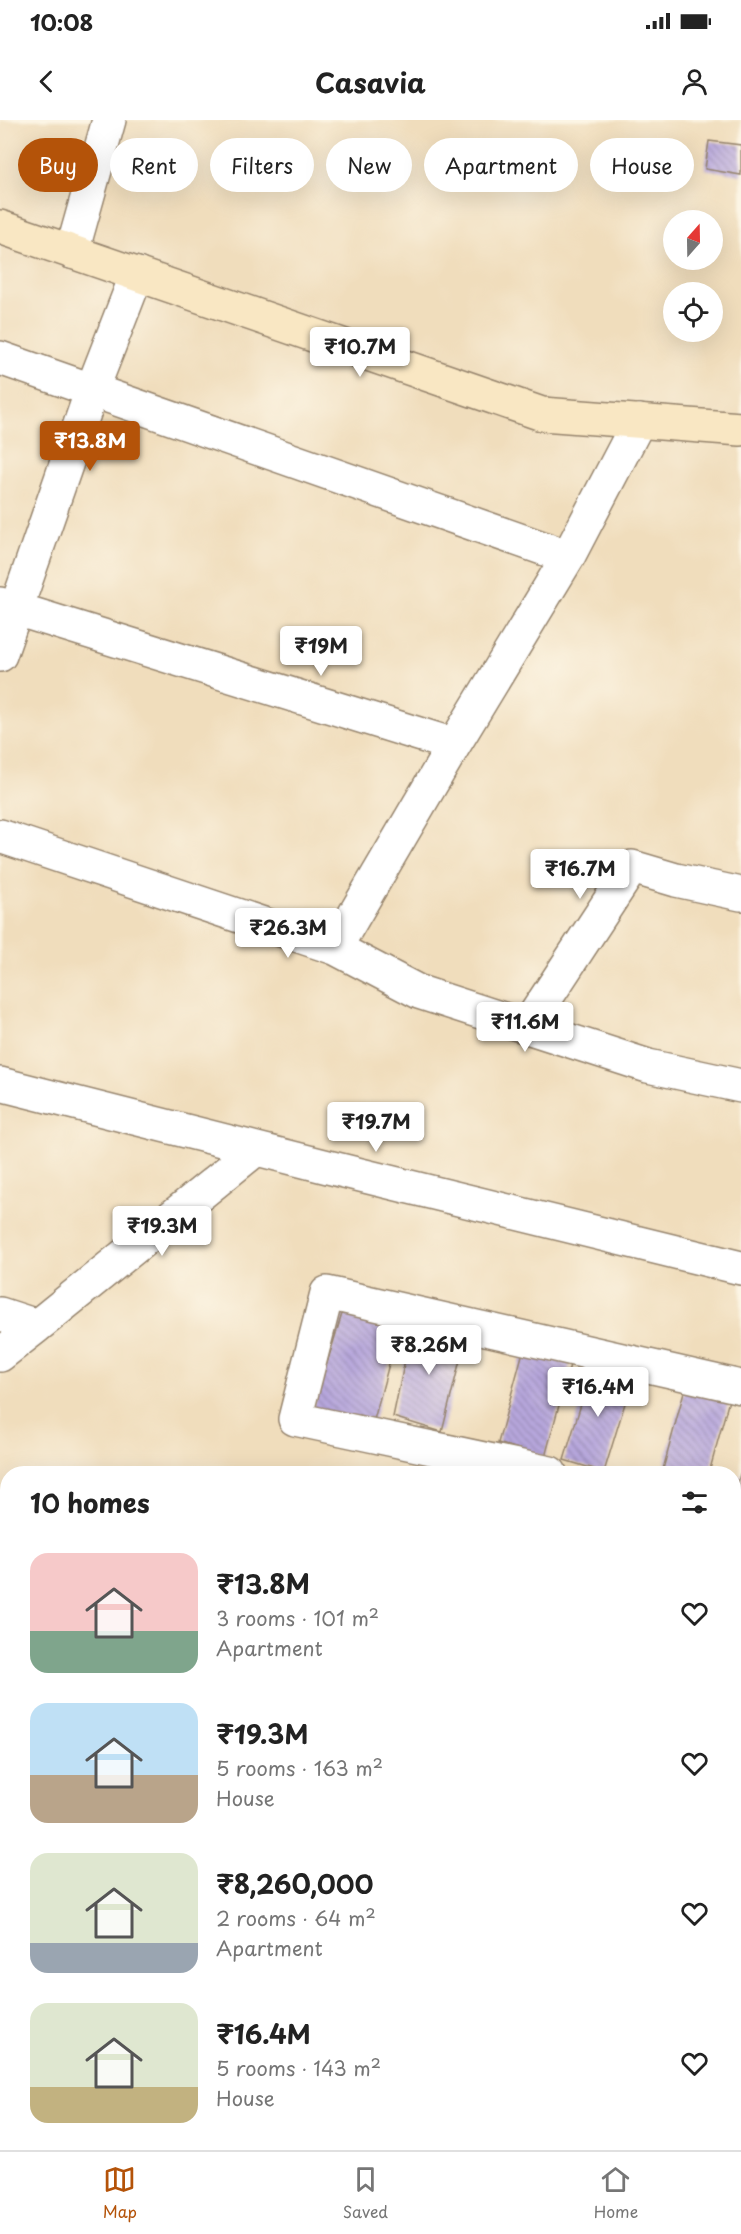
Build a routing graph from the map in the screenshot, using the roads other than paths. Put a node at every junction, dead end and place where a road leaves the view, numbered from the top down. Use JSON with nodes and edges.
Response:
{"nodes":[{"id":1,"x":109,"y":120,"type":"edge"},
{"id":2,"x":0,"y":227,"type":"edge"},
{"id":3,"x":72,"y":252,"type":"junction"},
{"id":4,"x":137,"y":274,"type":"junction"},
{"id":5,"x":0,"y":358,"type":"edge"},
{"id":6,"x":92,"y":390,"type":"junction"},
{"id":7,"x":639,"y":421,"type":"junction"},
{"id":8,"x":741,"y":429,"type":"edge"},
{"id":9,"x":568,"y":557,"type":"junction"},
{"id":10,"x":7,"y":607,"type":"edge"},
{"id":11,"x":0,"y":655,"type":"edge"},
{"id":12,"x":454,"y":745,"type":"junction"},
{"id":13,"x":0,"y":836,"type":"edge"},
{"id":14,"x":741,"y":894,"type":"edge"},
{"id":15,"x":335,"y":948,"type":"junction"},
{"id":16,"x":527,"y":1027,"type":"junction"},
{"id":17,"x":0,"y":1084,"type":"edge"},
{"id":18,"x":741,"y":1086,"type":"edge"},
{"id":19,"x":256,"y":1149,"type":"junction"},
{"id":20,"x":741,"y":1268,"type":"edge"},
{"id":21,"x":0,"y":1314,"type":"edge"},
{"id":22,"x":37,"y":1326,"type":"junction"},
{"id":23,"x":0,"y":1355,"type":"edge"},
{"id":24,"x":741,"y":1387,"type":"edge"},
{"id":25,"x":517,"y":1466,"type":"edge"}],
"edges":[{"from":1,"to":3,"type":"street"},
{"from":2,"to":3,"type":"main road"},
{"from":3,"to":4,"type":"main road"},
{"from":4,"to":6,"type":"street"},
{"from":4,"to":7,"type":"main road"},
{"from":5,"to":6,"type":"street"},
{"from":6,"to":9,"type":"street"},
{"from":6,"to":10,"type":"street"},
{"from":7,"to":8,"type":"main road"},
{"from":7,"to":9,"type":"street"},
{"from":9,"to":12,"type":"street"},
{"from":10,"to":11,"type":"street"},
{"from":10,"to":12,"type":"street"},
{"from":12,"to":15,"type":"street"},
{"from":13,"to":15,"type":"street"},
{"from":14,"to":16,"type":"street"},
{"from":15,"to":16,"type":"street"},
{"from":16,"to":18,"type":"street"},
{"from":17,"to":19,"type":"street"},
{"from":19,"to":20,"type":"street"},
{"from":19,"to":22,"type":"street"},
{"from":21,"to":22,"type":"street"},
{"from":22,"to":23,"type":"street"},
{"from":24,"to":25,"type":"street"}]}
